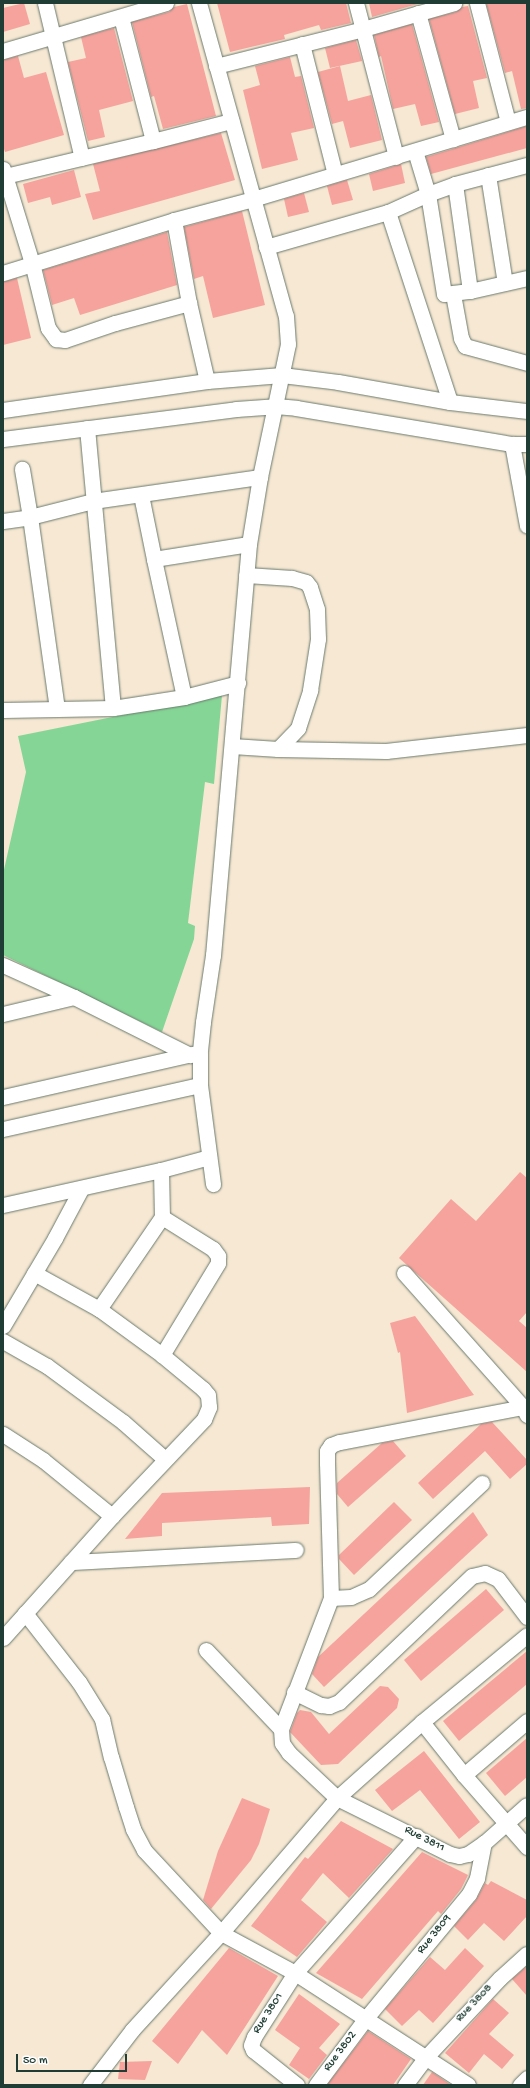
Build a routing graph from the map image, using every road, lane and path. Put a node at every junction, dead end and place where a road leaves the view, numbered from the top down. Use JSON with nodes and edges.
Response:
{"nodes":[{"id":1,"x":45,"y":3,"type":"edge"},
{"id":2,"x":166,"y":3,"type":"edge"},
{"id":3,"x":199,"y":3,"type":"edge"},
{"id":4,"x":356,"y":3,"type":"edge"},
{"id":5,"x":454,"y":3,"type":"edge"},
{"id":6,"x":477,"y":3,"type":"edge"},
{"id":7,"x":418,"y":13,"type":"junction"},
{"id":8,"x":121,"y":17,"type":"junction"},
{"id":9,"x":363,"y":29,"type":"junction"},
{"id":10,"x":53,"y":38,"type":"junction"},
{"id":11,"x":302,"y":44,"type":"junction"},
{"id":12,"x":3,"y":51,"type":"edge"},
{"id":13,"x":216,"y":66,"type":"junction"},
{"id":14,"x":527,"y":117,"type":"edge"},
{"id":15,"x":231,"y":121,"type":"junction"},
{"id":16,"x":508,"y":122,"type":"junction"},
{"id":17,"x":453,"y":139,"type":"junction"},
{"id":18,"x":153,"y":142,"type":"junction"},
{"id":19,"x":415,"y":151,"type":"junction"},
{"id":20,"x":396,"y":157,"type":"junction"},
{"id":21,"x":82,"y":158,"type":"junction"},
{"id":22,"x":527,"y":165,"type":"edge"},
{"id":23,"x":4,"y":172,"type":"edge"},
{"id":24,"x":336,"y":174,"type":"junction"},
{"id":25,"x":488,"y":175,"type":"junction"},
{"id":26,"x":455,"y":184,"type":"junction"},
{"id":27,"x":428,"y":194,"type":"junction"},
{"id":28,"x":253,"y":199,"type":"junction"},
{"id":29,"x":388,"y":212,"type":"junction"},
{"id":30,"x":174,"y":220,"type":"junction"},
{"id":31,"x":266,"y":247,"type":"junction"},
{"id":32,"x":32,"y":263,"type":"junction"},
{"id":33,"x":3,"y":273,"type":"edge"},
{"id":34,"x":527,"y":278,"type":"edge"},
{"id":35,"x":505,"y":283,"type":"junction"},
{"id":36,"x":470,"y":291,"type":"junction"},
{"id":37,"x":453,"y":294,"type":"junction"},
{"id":38,"x":189,"y":303,"type":"junction"},
{"id":39,"x":527,"y":363,"type":"edge"},
{"id":40,"x":282,"y":375,"type":"junction"},
{"id":41,"x":207,"y":381,"type":"junction"},
{"id":42,"x":450,"y":402,"type":"junction"},
{"id":43,"x":275,"y":406,"type":"junction"},
{"id":44,"x":3,"y":410,"type":"edge"},
{"id":45,"x":527,"y":411,"type":"edge"},
{"id":46,"x":87,"y":428,"type":"junction"},
{"id":47,"x":3,"y":439,"type":"edge"},
{"id":48,"x":520,"y":444,"type":"edge"},
{"id":49,"x":22,"y":469,"type":"dead end"},
{"id":50,"x":260,"y":477,"type":"junction"},
{"id":51,"x":141,"y":495,"type":"junction"},
{"id":52,"x":93,"y":502,"type":"junction"},
{"id":53,"x":30,"y":517,"type":"junction"},
{"id":54,"x":3,"y":521,"type":"edge"},
{"id":55,"x":527,"y":526,"type":"edge"},
{"id":56,"x":249,"y":544,"type":"junction"},
{"id":57,"x":154,"y":558,"type":"junction"},
{"id":58,"x":246,"y":575,"type":"junction"},
{"id":59,"x":238,"y":683,"type":"junction"},
{"id":60,"x":184,"y":697,"type":"junction"},
{"id":61,"x":113,"y":708,"type":"junction"},
{"id":62,"x":57,"y":709,"type":"junction"},
{"id":63,"x":3,"y":710,"type":"edge"},
{"id":64,"x":527,"y":735,"type":"edge"},
{"id":65,"x":232,"y":746,"type":"junction"},
{"id":66,"x":278,"y":749,"type":"junction"},
{"id":67,"x":3,"y":965,"type":"edge"},
{"id":68,"x":74,"y":997,"type":"junction"},
{"id":69,"x":3,"y":1014,"type":"edge"},
{"id":70,"x":195,"y":1054,"type":"junction"},
{"id":71,"x":200,"y":1085,"type":"junction"},
{"id":72,"x":3,"y":1097,"type":"edge"},
{"id":73,"x":3,"y":1129,"type":"edge"},
{"id":74,"x":209,"y":1157,"type":"junction"},
{"id":75,"x":161,"y":1170,"type":"junction"},
{"id":76,"x":213,"y":1184,"type":"dead end"},
{"id":77,"x":81,"y":1189,"type":"junction"},
{"id":78,"x":3,"y":1206,"type":"edge"},
{"id":79,"x":162,"y":1217,"type":"junction"},
{"id":80,"x":34,"y":1273,"type":"junction"},
{"id":81,"x":404,"y":1273,"type":"dead end"},
{"id":82,"x":99,"y":1310,"type":"junction"},
{"id":83,"x":3,"y":1326,"type":"edge"},
{"id":84,"x":3,"y":1341,"type":"edge"},
{"id":85,"x":162,"y":1355,"type":"junction"},
{"id":86,"x":526,"y":1410,"type":"edge"},
{"id":87,"x":3,"y":1434,"type":"edge"},
{"id":88,"x":165,"y":1459,"type":"junction"},
{"id":89,"x":482,"y":1483,"type":"dead end"},
{"id":90,"x":112,"y":1516,"type":"junction"},
{"id":91,"x":296,"y":1550,"type":"dead end"},
{"id":92,"x":71,"y":1562,"type":"junction"},
{"id":93,"x":331,"y":1598,"type":"junction"},
{"id":94,"x":26,"y":1613,"type":"junction"},
{"id":95,"x":527,"y":1617,"type":"edge"},
{"id":96,"x":527,"y":1635,"type":"edge"},
{"id":97,"x":3,"y":1638,"type":"edge"},
{"id":98,"x":206,"y":1650,"type":"dead end"},
{"id":99,"x":294,"y":1692,"type":"junction"},
{"id":100,"x":527,"y":1721,"type":"edge"},
{"id":101,"x":422,"y":1722,"type":"junction"},
{"id":102,"x":280,"y":1729,"type":"junction"},
{"id":103,"x":464,"y":1774,"type":"junction"},
{"id":104,"x":337,"y":1798,"type":"junction"},
{"id":105,"x":527,"y":1805,"type":"edge"},
{"id":106,"x":506,"y":1822,"type":"junction"},
{"id":107,"x":416,"y":1836,"type":"junction"},
{"id":108,"x":484,"y":1843,"type":"junction"},
{"id":109,"x":527,"y":1847,"type":"edge"},
{"id":110,"x":221,"y":1933,"type":"junction"},
{"id":111,"x":527,"y":1954,"type":"edge"},
{"id":112,"x":295,"y":1973,"type":"junction"},
{"id":113,"x":366,"y":2018,"type":"junction"},
{"id":114,"x":426,"y":2057,"type":"junction"},
{"id":115,"x":527,"y":2078,"type":"edge"},
{"id":116,"x":90,"y":2085,"type":"edge"},
{"id":117,"x":297,"y":2085,"type":"edge"},
{"id":118,"x":316,"y":2085,"type":"edge"},
{"id":119,"x":405,"y":2085,"type":"edge"},
{"id":120,"x":468,"y":2085,"type":"edge"},
{"id":121,"x":520,"y":2085,"type":"edge"}],
"edges":[{"from":1,"to":10,"type":"street"},
{"from":2,"to":8,"type":"street"},
{"from":3,"to":13,"type":"street"},
{"from":4,"to":9,"type":"street"},
{"from":5,"to":7,"type":"street"},
{"from":6,"to":16,"type":"street"},
{"from":7,"to":9,"type":"street"},
{"from":7,"to":17,"type":"street"},
{"from":8,"to":10,"type":"street"},
{"from":8,"to":18,"type":"street"},
{"from":9,"to":11,"type":"street"},
{"from":9,"to":20,"type":"street"},
{"from":10,"to":12,"type":"street"},
{"from":10,"to":21,"type":"street"},
{"from":11,"to":13,"type":"street"},
{"from":11,"to":24,"type":"street"},
{"from":13,"to":15,"type":"street"},
{"from":14,"to":16,"type":"street"},
{"from":15,"to":18,"type":"street"},
{"from":15,"to":28,"type":"street"},
{"from":16,"to":17,"type":"street"},
{"from":17,"to":19,"type":"street"},
{"from":18,"to":21,"type":"street"},
{"from":19,"to":20,"type":"street"},
{"from":19,"to":27,"type":"street"},
{"from":20,"to":24,"type":"street"},
{"from":21,"to":23,"type":"street"},
{"from":22,"to":25,"type":"street"},
{"from":23,"to":32,"type":"street"},
{"from":24,"to":28,"type":"street"},
{"from":25,"to":26,"type":"street"},
{"from":25,"to":35,"type":"street"},
{"from":26,"to":27,"type":"street"},
{"from":26,"to":36,"type":"street"},
{"from":27,"to":29,"type":"street"},
{"from":27,"to":37,"type":"street"},
{"from":28,"to":30,"type":"street"},
{"from":28,"to":31,"type":"street"},
{"from":29,"to":31,"type":"street"},
{"from":29,"to":42,"type":"street"},
{"from":30,"to":32,"type":"street"},
{"from":30,"to":38,"type":"street"},
{"from":31,"to":40,"type":"street"},
{"from":32,"to":33,"type":"street"},
{"from":32,"to":38,"type":"street"},
{"from":34,"to":35,"type":"street"},
{"from":35,"to":36,"type":"street"},
{"from":36,"to":37,"type":"street"},
{"from":37,"to":39,"type":"street"},
{"from":38,"to":41,"type":"street"},
{"from":40,"to":41,"type":"street"},
{"from":40,"to":42,"type":"street"},
{"from":40,"to":43,"type":"street"},
{"from":41,"to":44,"type":"street"},
{"from":42,"to":45,"type":"street"},
{"from":43,"to":46,"type":"street"},
{"from":43,"to":48,"type":"street"},
{"from":43,"to":50,"type":"street"},
{"from":46,"to":47,"type":"street"},
{"from":46,"to":52,"type":"street"},
{"from":48,"to":55,"type":"street"},
{"from":49,"to":53,"type":"street"},
{"from":50,"to":51,"type":"street"},
{"from":50,"to":56,"type":"street"},
{"from":51,"to":52,"type":"street"},
{"from":51,"to":57,"type":"street"},
{"from":52,"to":53,"type":"street"},
{"from":52,"to":61,"type":"street"},
{"from":53,"to":54,"type":"street"},
{"from":53,"to":62,"type":"street"},
{"from":56,"to":57,"type":"street"},
{"from":56,"to":58,"type":"street"},
{"from":57,"to":60,"type":"street"},
{"from":58,"to":59,"type":"street"},
{"from":58,"to":66,"type":"street"},
{"from":59,"to":60,"type":"street"},
{"from":59,"to":65,"type":"street"},
{"from":60,"to":61,"type":"street"},
{"from":61,"to":62,"type":"street"},
{"from":62,"to":63,"type":"street"},
{"from":64,"to":66,"type":"street"},
{"from":65,"to":66,"type":"street"},
{"from":65,"to":70,"type":"street"},
{"from":67,"to":68,"type":"street"},
{"from":68,"to":69,"type":"street"},
{"from":68,"to":70,"type":"street"},
{"from":70,"to":71,"type":"street"},
{"from":70,"to":72,"type":"street"},
{"from":71,"to":73,"type":"street"},
{"from":71,"to":74,"type":"street"},
{"from":74,"to":75,"type":"street"},
{"from":74,"to":76,"type":"street"},
{"from":75,"to":77,"type":"street"},
{"from":75,"to":79,"type":"street"},
{"from":77,"to":78,"type":"street"},
{"from":77,"to":80,"type":"street"},
{"from":79,"to":82,"type":"street"},
{"from":79,"to":85,"type":"street"},
{"from":80,"to":82,"type":"street"},
{"from":80,"to":83,"type":"street"},
{"from":81,"to":86,"type":"street"},
{"from":82,"to":85,"type":"street"},
{"from":84,"to":88,"type":"street"},
{"from":85,"to":88,"type":"street"},
{"from":86,"to":93,"type":"street"},
{"from":87,"to":90,"type":"street"},
{"from":88,"to":90,"type":"street"},
{"from":89,"to":93,"type":"street"},
{"from":90,"to":92,"type":"street"},
{"from":91,"to":92,"type":"street"},
{"from":92,"to":94,"type":"street"},
{"from":93,"to":99,"type":"street"},
{"from":94,"to":97,"type":"street"},
{"from":94,"to":110,"type":"street"},
{"from":95,"to":99,"type":"street"},
{"from":96,"to":101,"type":"street"},
{"from":98,"to":102,"type":"street"},
{"from":99,"to":102,"type":"street"},
{"from":100,"to":103,"type":"street"},
{"from":101,"to":103,"type":"street"},
{"from":101,"to":104,"type":"street"},
{"from":102,"to":104,"type":"street","name":"Rue 3811"},
{"from":103,"to":106,"type":"street"},
{"from":104,"to":107,"type":"street","name":"Rue 3811"},
{"from":104,"to":110,"type":"street"},
{"from":105,"to":106,"type":"street","name":"Rue 3811"},
{"from":106,"to":108,"type":"street","name":"Rue 3811"},
{"from":106,"to":109,"type":"street"},
{"from":107,"to":108,"type":"street","name":"Rue 3811"},
{"from":107,"to":112,"type":"street"},
{"from":108,"to":113,"type":"street","name":"Rue 3809"},
{"from":110,"to":112,"type":"street"},
{"from":110,"to":116,"type":"street"},
{"from":111,"to":114,"type":"street","name":"Rue 3808"},
{"from":112,"to":113,"type":"street"},
{"from":112,"to":117,"type":"street","name":"Rue 3801"},
{"from":113,"to":114,"type":"street"},
{"from":113,"to":118,"type":"street","name":"Rue 3802"},
{"from":114,"to":119,"type":"street","name":"Rue 3808"},
{"from":114,"to":120,"type":"street"},
{"from":115,"to":121,"type":"street"}]}
